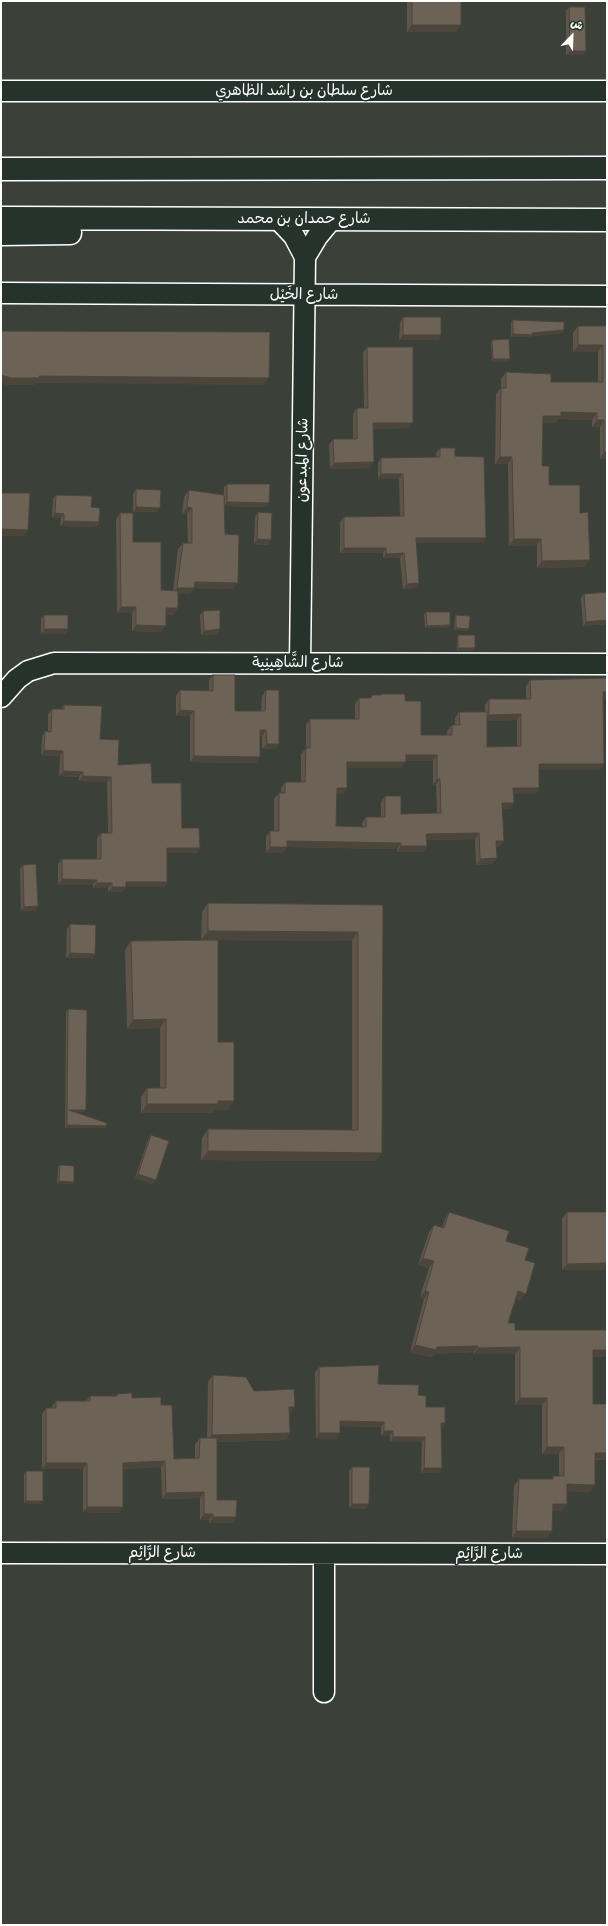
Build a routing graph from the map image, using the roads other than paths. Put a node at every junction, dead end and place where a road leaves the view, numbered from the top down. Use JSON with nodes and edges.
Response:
{"nodes":[{"id":1,"x":1,"y":91,"type":"edge"},
{"id":2,"x":607,"y":91,"type":"edge"},
{"id":3,"x":607,"y":168,"type":"edge"},
{"id":4,"x":1,"y":169,"type":"edge"},
{"id":5,"x":1,"y":218,"type":"edge"},
{"id":6,"x":160,"y":219,"type":"junction"},
{"id":7,"x":278,"y":219,"type":"junction"},
{"id":8,"x":331,"y":220,"type":"junction"},
{"id":9,"x":607,"y":220,"type":"edge"},
{"id":10,"x":1,"y":234,"type":"edge"},
{"id":11,"x":306,"y":257,"type":"junction"},
{"id":12,"x":1,"y":293,"type":"edge"},
{"id":13,"x":305,"y":295,"type":"junction"},
{"id":14,"x":607,"y":296,"type":"edge"},
{"id":15,"x":300,"y":663,"type":"junction"},
{"id":16,"x":607,"y":664,"type":"edge"},
{"id":17,"x":1,"y":697,"type":"edge"},
{"id":18,"x":1,"y":1553,"type":"edge"},
{"id":19,"x":324,"y":1554,"type":"junction"},
{"id":20,"x":607,"y":1554,"type":"edge"},
{"id":21,"x":324,"y":1692,"type":"dead end"}],
"edges":[{"from":1,"to":2,"type":"street","name":"شارع سلطان بن راشد الظاهري"},
{"from":3,"to":4,"type":"main road"},
{"from":5,"to":6,"type":"main road","name":"شارع حمدان بن محمد"},
{"from":6,"to":7,"type":"main road","name":"شارع حمدان بن محمد"},
{"from":6,"to":10,"type":"main road"},
{"from":7,"to":8,"type":"main road","name":"شارع حمدان بن محمد"},
{"from":7,"to":11,"type":"street"},
{"from":8,"to":9,"type":"main road","name":"شارع حمدان بن محمد"},
{"from":8,"to":11,"type":"street","name":"شارع المبدعون"},
{"from":11,"to":13,"type":"street","name":"شارع المبدعون"},
{"from":12,"to":13,"type":"street","name":"شارع الخَيْل"},
{"from":13,"to":14,"type":"street","name":"شارع الخَيْل"},
{"from":13,"to":15,"type":"street","name":"شارع المبدعون"},
{"from":15,"to":16,"type":"street","name":"شارع الشَّاهِينِية"},
{"from":15,"to":17,"type":"street","name":"شارع الشَّاهِينِية"},
{"from":18,"to":19,"type":"street","name":"شارع الرَّائِم"},
{"from":19,"to":20,"type":"street","name":"شارع الرَّائِم"},
{"from":19,"to":21,"type":"street"}]}
